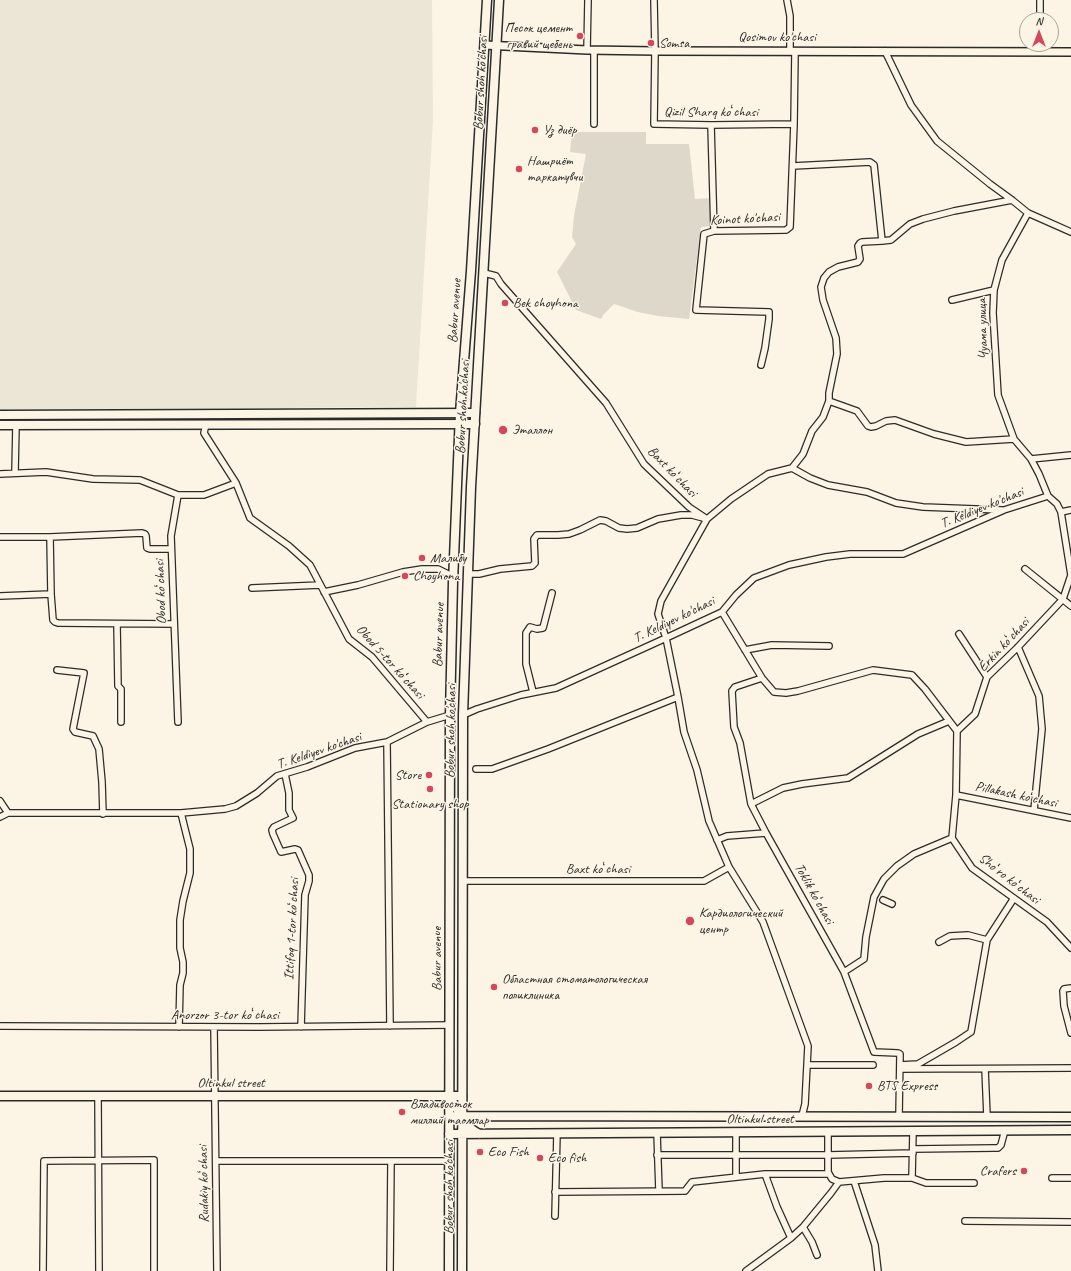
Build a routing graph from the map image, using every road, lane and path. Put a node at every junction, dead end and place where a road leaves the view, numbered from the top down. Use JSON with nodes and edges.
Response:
{"nodes":[{"id":1,"x":487,"y":0,"type":"edge"},
{"id":2,"x":499,"y":0,"type":"edge"},
{"id":3,"x":588,"y":0,"type":"edge"},
{"id":4,"x":654,"y":0,"type":"edge"},
{"id":5,"x":787,"y":0,"type":"edge"},
{"id":6,"x":1040,"y":0,"type":"edge"},
{"id":7,"x":1040,"y":12,"type":"edge"},
{"id":8,"x":484,"y":45,"type":"junction"},
{"id":9,"x":496,"y":46,"type":"junction"},
{"id":10,"x":1019,"y":48,"type":"edge"},
{"id":11,"x":590,"y":50,"type":"junction"},
{"id":12,"x":655,"y":50,"type":"junction"},
{"id":13,"x":793,"y":50,"type":"junction"},
{"id":14,"x":1059,"y":50,"type":"edge"},
{"id":15,"x":886,"y":51,"type":"junction"},
{"id":16,"x":1071,"y":52,"type":"edge"},
{"id":17,"x":594,"y":124,"type":"dead end"},
{"id":18,"x":794,"y":124,"type":"junction"},
{"id":19,"x":711,"y":125,"type":"junction"},
{"id":20,"x":793,"y":166,"type":"junction"},
{"id":21,"x":1012,"y":200,"type":"junction"},
{"id":22,"x":1028,"y":213,"type":"junction"},
{"id":23,"x":714,"y":231,"type":"junction"},
{"id":24,"x":1071,"y":232,"type":"edge"},
{"id":25,"x":882,"y":241,"type":"junction"},
{"id":26,"x":484,"y":273,"type":"junction"},
{"id":27,"x":994,"y":290,"type":"junction"},
{"id":28,"x":952,"y":300,"type":"dead end"},
{"id":29,"x":761,"y":365,"type":"dead end"},
{"id":30,"x":829,"y":401,"type":"junction"},
{"id":31,"x":460,"y":413,"type":"junction"},
{"id":32,"x":475,"y":413,"type":"junction"},
{"id":33,"x":215,"y":414,"type":"junction"},
{"id":34,"x":0,"y":415,"type":"edge"},
{"id":35,"x":16,"y":424,"type":"junction"},
{"id":36,"x":206,"y":424,"type":"junction"},
{"id":37,"x":215,"y":424,"type":"junction"},
{"id":38,"x":460,"y":424,"type":"junction"},
{"id":39,"x":474,"y":424,"type":"junction"},
{"id":40,"x":0,"y":425,"type":"edge"},
{"id":41,"x":1014,"y":439,"type":"junction"},
{"id":42,"x":1071,"y":455,"type":"edge"},
{"id":43,"x":1031,"y":459,"type":"junction"},
{"id":44,"x":792,"y":468,"type":"junction"},
{"id":45,"x":15,"y":472,"type":"junction"},
{"id":46,"x":0,"y":474,"type":"edge"},
{"id":47,"x":236,"y":483,"type":"junction"},
{"id":48,"x":178,"y":495,"type":"junction"},
{"id":49,"x":1048,"y":496,"type":"junction"},
{"id":50,"x":1004,"y":510,"type":"junction"},
{"id":51,"x":1071,"y":510,"type":"edge"},
{"id":52,"x":1061,"y":512,"type":"junction"},
{"id":53,"x":708,"y":519,"type":"junction"},
{"id":54,"x":0,"y":537,"type":"edge"},
{"id":55,"x":50,"y":538,"type":"junction"},
{"id":56,"x":171,"y":549,"type":"junction"},
{"id":57,"x":1025,"y":569,"type":"dead end"},
{"id":58,"x":468,"y":574,"type":"junction"},
{"id":59,"x":454,"y":577,"type":"junction"},
{"id":60,"x":320,"y":585,"type":"junction"},
{"id":61,"x":252,"y":588,"type":"dead end"},
{"id":62,"x":324,"y":592,"type":"junction"},
{"id":63,"x":51,"y":594,"type":"junction"},
{"id":64,"x":552,"y":594,"type":"dead end"},
{"id":65,"x":0,"y":596,"type":"edge"},
{"id":66,"x":1063,"y":599,"type":"junction"},
{"id":67,"x":1071,"y":606,"type":"edge"},
{"id":68,"x":722,"y":612,"type":"junction"},
{"id":69,"x":117,"y":624,"type":"junction"},
{"id":70,"x":174,"y":624,"type":"junction"},
{"id":71,"x":959,"y":634,"type":"dead end"},
{"id":72,"x":666,"y":638,"type":"junction"},
{"id":73,"x":830,"y":646,"type":"dead end"},
{"id":74,"x":1018,"y":647,"type":"junction"},
{"id":75,"x":745,"y":650,"type":"junction"},
{"id":76,"x":57,"y":670,"type":"dead end"},
{"id":77,"x":987,"y":677,"type":"junction"},
{"id":78,"x":762,"y":678,"type":"junction"},
{"id":79,"x":533,"y":692,"type":"junction"},
{"id":80,"x":678,"y":697,"type":"junction"},
{"id":81,"x":450,"y":715,"type":"junction"},
{"id":82,"x":463,"y":715,"type":"junction"},
{"id":83,"x":950,"y":721,"type":"junction"},
{"id":84,"x":121,"y":722,"type":"dead end"},
{"id":85,"x":178,"y":722,"type":"dead end"},
{"id":86,"x":428,"y":722,"type":"junction"},
{"id":87,"x":957,"y":731,"type":"junction"},
{"id":88,"x":387,"y":742,"type":"junction"},
{"id":89,"x":476,"y":769,"type":"dead end"},
{"id":90,"x":285,"y":774,"type":"junction"},
{"id":91,"x":956,"y":795,"type":"junction"},
{"id":92,"x":0,"y":801,"type":"edge"},
{"id":93,"x":751,"y":804,"type":"junction"},
{"id":94,"x":1034,"y":810,"type":"junction"},
{"id":95,"x":8,"y":813,"type":"junction"},
{"id":96,"x":181,"y":813,"type":"junction"},
{"id":97,"x":103,"y":814,"type":"junction"},
{"id":98,"x":0,"y":817,"type":"edge"},
{"id":99,"x":1071,"y":818,"type":"edge"},
{"id":100,"x":766,"y":833,"type":"junction"},
{"id":101,"x":952,"y":838,"type":"junction"},
{"id":102,"x":717,"y":840,"type":"junction"},
{"id":103,"x":729,"y":867,"type":"junction"},
{"id":104,"x":463,"y":882,"type":"junction"},
{"id":105,"x":1014,"y":898,"type":"junction"},
{"id":106,"x":884,"y":900,"type":"dead end"},
{"id":107,"x":892,"y":904,"type":"dead end"},
{"id":108,"x":987,"y":940,"type":"junction"},
{"id":109,"x":939,"y":942,"type":"dead end"},
{"id":110,"x":1071,"y":948,"type":"edge"},
{"id":111,"x":844,"y":972,"type":"junction"},
{"id":112,"x":1071,"y":988,"type":"edge"},
{"id":113,"x":450,"y":1025,"type":"junction"},
{"id":114,"x":0,"y":1026,"type":"edge"},
{"id":115,"x":301,"y":1026,"type":"junction"},
{"id":116,"x":390,"y":1026,"type":"junction"},
{"id":117,"x":179,"y":1027,"type":"junction"},
{"id":118,"x":214,"y":1027,"type":"junction"},
{"id":119,"x":1071,"y":1033,"type":"edge"},
{"id":120,"x":807,"y":1065,"type":"junction"},
{"id":121,"x":873,"y":1065,"type":"dead end"},
{"id":122,"x":900,"y":1067,"type":"junction"},
{"id":123,"x":1071,"y":1068,"type":"edge"},
{"id":124,"x":985,"y":1069,"type":"junction"},
{"id":125,"x":0,"y":1096,"type":"edge"},
{"id":126,"x":98,"y":1096,"type":"junction"},
{"id":127,"x":216,"y":1096,"type":"junction"},
{"id":128,"x":449,"y":1096,"type":"junction"},
{"id":129,"x":462,"y":1096,"type":"junction"},
{"id":130,"x":449,"y":1116,"type":"junction"},
{"id":131,"x":462,"y":1116,"type":"junction"},
{"id":132,"x":479,"y":1116,"type":"junction"},
{"id":133,"x":802,"y":1116,"type":"junction"},
{"id":134,"x":899,"y":1116,"type":"junction"},
{"id":135,"x":987,"y":1116,"type":"junction"},
{"id":136,"x":1071,"y":1117,"type":"edge"},
{"id":137,"x":1005,"y":1130,"type":"junction"},
{"id":138,"x":1071,"y":1130,"type":"edge"},
{"id":139,"x":913,"y":1131,"type":"junction"},
{"id":140,"x":736,"y":1132,"type":"junction"},
{"id":141,"x":828,"y":1132,"type":"junction"},
{"id":142,"x":557,"y":1133,"type":"junction"},
{"id":143,"x":657,"y":1133,"type":"junction"},
{"id":144,"x":449,"y":1134,"type":"junction"},
{"id":145,"x":462,"y":1134,"type":"junction"},
{"id":146,"x":480,"y":1134,"type":"junction"},
{"id":147,"x":913,"y":1151,"type":"junction"},
{"id":148,"x":657,"y":1155,"type":"junction"},
{"id":149,"x":736,"y":1155,"type":"junction"},
{"id":150,"x":828,"y":1155,"type":"junction"},
{"id":151,"x":98,"y":1160,"type":"junction"},
{"id":152,"x":216,"y":1161,"type":"junction"},
{"id":153,"x":391,"y":1161,"type":"junction"},
{"id":154,"x":449,"y":1161,"type":"junction"},
{"id":155,"x":765,"y":1174,"type":"junction"},
{"id":156,"x":829,"y":1174,"type":"junction"},
{"id":157,"x":736,"y":1177,"type":"junction"},
{"id":158,"x":912,"y":1178,"type":"junction"},
{"id":159,"x":1052,"y":1178,"type":"dead end"},
{"id":160,"x":1071,"y":1178,"type":"edge"},
{"id":161,"x":854,"y":1181,"type":"junction"},
{"id":162,"x":839,"y":1182,"type":"junction"},
{"id":163,"x":974,"y":1183,"type":"dead end"},
{"id":164,"x":659,"y":1191,"type":"junction"},
{"id":165,"x":555,"y":1192,"type":"junction"},
{"id":166,"x":555,"y":1216,"type":"dead end"},
{"id":167,"x":965,"y":1221,"type":"dead end"},
{"id":168,"x":1071,"y":1222,"type":"edge"},
{"id":169,"x":803,"y":1227,"type":"junction"},
{"id":170,"x":791,"y":1238,"type":"junction"},
{"id":171,"x":817,"y":1255,"type":"dead end"},
{"id":172,"x":43,"y":1271,"type":"edge"},
{"id":173,"x":99,"y":1271,"type":"edge"},
{"id":174,"x":154,"y":1271,"type":"edge"},
{"id":175,"x":217,"y":1271,"type":"edge"},
{"id":176,"x":390,"y":1271,"type":"edge"},
{"id":177,"x":449,"y":1271,"type":"edge"},
{"id":178,"x":462,"y":1271,"type":"edge"},
{"id":179,"x":746,"y":1271,"type":"edge"},
{"id":180,"x":878,"y":1271,"type":"edge"}],
"edges":[{"from":1,"to":8,"type":"main road","name":"Babur avenue"},
{"from":2,"to":9,"type":"main road","name":"Bobur shoh ko'chasi"},
{"from":3,"to":11,"type":"street"},
{"from":4,"to":12,"type":"street"},
{"from":5,"to":13,"type":"street","name":"Koinot ko'chasi"},
{"from":6,"to":7,"type":"street"},
{"from":8,"to":9,"type":"street","name":"Qosimov ko'chasi"},
{"from":8,"to":31,"type":"main road","name":"Babur avenue"},
{"from":9,"to":11,"type":"street","name":"Qosimov ko'chasi"},
{"from":9,"to":26,"type":"main road","name":"Bobur shoh ko'chasi"},
{"from":10,"to":15,"type":"street","name":"Qosimov ko'chasi"},
{"from":11,"to":12,"type":"street","name":"Qosimov ko'chasi"},
{"from":11,"to":17,"type":"street"},
{"from":12,"to":13,"type":"street","name":"Qosimov ko'chasi"},
{"from":12,"to":19,"type":"street","name":"Qizil Sharq koʻchasi"},
{"from":13,"to":15,"type":"street","name":"Qosimov ko'chasi"},
{"from":13,"to":18,"type":"street","name":"Koinot ko'chasi"},
{"from":14,"to":16,"type":"street","name":"Qosimov ko'chasi"},
{"from":15,"to":21,"type":"street"},
{"from":18,"to":19,"type":"street","name":"Qizil Sharq koʻchasi"},
{"from":18,"to":20,"type":"street","name":"Koinot ko'chasi"},
{"from":19,"to":23,"type":"street"},
{"from":20,"to":23,"type":"street","name":"Koinot ko'chasi"},
{"from":20,"to":25,"type":"street"},
{"from":21,"to":22,"type":"street"},
{"from":21,"to":25,"type":"street"},
{"from":22,"to":24,"type":"street"},
{"from":22,"to":27,"type":"street","name":"Чуама улица"},
{"from":23,"to":29,"type":"street","name":"Koinot ko'chasi"},
{"from":25,"to":30,"type":"street"},
{"from":26,"to":32,"type":"main road","name":"Bobur shoh ko'chasi"},
{"from":26,"to":53,"type":"street","name":"Baxt koʻchasi"},
{"from":27,"to":28,"type":"street"},
{"from":27,"to":41,"type":"street","name":"Чуама улица"},
{"from":30,"to":41,"type":"street"},
{"from":30,"to":44,"type":"street"},
{"from":31,"to":32,"type":"main road"},
{"from":31,"to":33,"type":"main road"},
{"from":31,"to":38,"type":"main road","name":"Babur avenue"},
{"from":32,"to":39,"type":"main road","name":"Bobur shoh ko'chasi"},
{"from":33,"to":34,"type":"main road"},
{"from":33,"to":37,"type":"street"},
{"from":35,"to":36,"type":"main road"},
{"from":35,"to":40,"type":"main road"},
{"from":35,"to":45,"type":"street"},
{"from":36,"to":37,"type":"main road"},
{"from":36,"to":47,"type":"street","name":"Obod 5-tor koʻchasi"},
{"from":37,"to":38,"type":"main road"},
{"from":38,"to":39,"type":"main road"},
{"from":38,"to":59,"type":"main road","name":"Babur avenue"},
{"from":39,"to":58,"type":"main road","name":"Bobur shoh ko'chasi"},
{"from":41,"to":43,"type":"street","name":"Чуама улица"},
{"from":42,"to":43,"type":"street"},
{"from":43,"to":49,"type":"street","name":"Чуама улица"},
{"from":44,"to":50,"type":"street"},
{"from":44,"to":53,"type":"street"},
{"from":45,"to":46,"type":"street"},
{"from":45,"to":48,"type":"street"},
{"from":47,"to":48,"type":"street"},
{"from":47,"to":60,"type":"street","name":"Obod 5-tor koʻchasi"},
{"from":48,"to":56,"type":"street"},
{"from":49,"to":50,"type":"street","name":"T. Keldiyev ko'chasi"},
{"from":49,"to":52,"type":"street","name":"Чуама улица"},
{"from":50,"to":68,"type":"street","name":"T. Keldiyev ko'chasi"},
{"from":51,"to":52,"type":"street"},
{"from":52,"to":66,"type":"street","name":"Erkin koʻchasi"},
{"from":53,"to":58,"type":"street"},
{"from":53,"to":72,"type":"street"},
{"from":54,"to":55,"type":"street","name":"Obod koʻchasi"},
{"from":55,"to":56,"type":"street","name":"Obod koʻchasi"},
{"from":55,"to":63,"type":"street"},
{"from":56,"to":70,"type":"street","name":"Obod koʻchasi"},
{"from":57,"to":66,"type":"street"},
{"from":58,"to":82,"type":"main road","name":"Bobur shoh ko'chasi"},
{"from":59,"to":62,"type":"street"},
{"from":59,"to":81,"type":"main road","name":"Babur avenue"},
{"from":60,"to":61,"type":"street"},
{"from":60,"to":62,"type":"street","name":"Obod 5-tor koʻchasi"},
{"from":62,"to":86,"type":"street","name":"Obod 5-tor koʻchasi"},
{"from":63,"to":65,"type":"street"},
{"from":63,"to":69,"type":"street"},
{"from":64,"to":79,"type":"street"},
{"from":66,"to":67,"type":"street"},
{"from":66,"to":74,"type":"street","name":"Erkin koʻchasi"},
{"from":68,"to":72,"type":"street","name":"T. Keldiyev ko'chasi"},
{"from":68,"to":75,"type":"street"},
{"from":69,"to":70,"type":"street"},
{"from":69,"to":84,"type":"street"},
{"from":70,"to":85,"type":"street","name":"Obod koʻchasi"},
{"from":71,"to":77,"type":"street"},
{"from":72,"to":79,"type":"street","name":"T. Keldiyev ko'chasi"},
{"from":72,"to":80,"type":"street"},
{"from":73,"to":75,"type":"street"},
{"from":74,"to":77,"type":"street","name":"Erkin koʻchasi"},
{"from":74,"to":94,"type":"street"},
{"from":75,"to":78,"type":"street"},
{"from":76,"to":97,"type":"street"},
{"from":77,"to":87,"type":"street","name":"Erkin koʻchasi"},
{"from":78,"to":83,"type":"street"},
{"from":78,"to":93,"type":"street","name":"Toklik koʻchasi"},
{"from":79,"to":82,"type":"street","name":"T. Keldiyev ko'chasi"},
{"from":80,"to":89,"type":"street"},
{"from":80,"to":102,"type":"street"},
{"from":81,"to":86,"type":"street","name":"T. Keldiyev ko'chasi"},
{"from":81,"to":113,"type":"main road","name":"Babur avenue"},
{"from":82,"to":104,"type":"main road","name":"Bobur shoh ko'chasi"},
{"from":83,"to":87,"type":"street"},
{"from":83,"to":93,"type":"street"},
{"from":86,"to":88,"type":"street","name":"T. Keldiyev ko'chasi"},
{"from":87,"to":91,"type":"street"},
{"from":88,"to":90,"type":"street","name":"T. Keldiyev ko'chasi"},
{"from":88,"to":116,"type":"street"},
{"from":90,"to":96,"type":"street","name":"T. Keldiyev ko'chasi"},
{"from":90,"to":115,"type":"street","name":"Ittifoq 1-tor koʻchasi"},
{"from":91,"to":94,"type":"street","name":"Pillakash koʻchasi"},
{"from":91,"to":101,"type":"street"},
{"from":92,"to":95,"type":"street"},
{"from":93,"to":100,"type":"street","name":"Toklik koʻchasi"},
{"from":94,"to":99,"type":"street","name":"Pillakash koʻchasi"},
{"from":95,"to":97,"type":"street","name":"T. Keldiyev ko'chasi"},
{"from":95,"to":98,"type":"street","name":"T. Keldiyev ko'chasi"},
{"from":96,"to":97,"type":"street","name":"T. Keldiyev ko'chasi"},
{"from":96,"to":117,"type":"street"},
{"from":100,"to":102,"type":"street"},
{"from":100,"to":111,"type":"street","name":"Toklik koʻchasi"},
{"from":101,"to":105,"type":"street","name":"Shoʻro koʻchasi"},
{"from":101,"to":111,"type":"street"},
{"from":102,"to":103,"type":"street"},
{"from":103,"to":104,"type":"street","name":"Baxt koʻchasi"},
{"from":103,"to":120,"type":"street"},
{"from":104,"to":129,"type":"main road","name":"Bobur shoh ko'chasi"},
{"from":105,"to":108,"type":"street"},
{"from":105,"to":110,"type":"street","name":"Shoʻro koʻchasi"},
{"from":106,"to":107,"type":"street"},
{"from":108,"to":109,"type":"street"},
{"from":108,"to":122,"type":"street"},
{"from":111,"to":122,"type":"street","name":"Toklik koʻchasi"},
{"from":112,"to":119,"type":"street"},
{"from":113,"to":116,"type":"street","name":"Anorzor 3-tor koʻchasi"},
{"from":113,"to":128,"type":"main road","name":"Babur avenue"},
{"from":114,"to":117,"type":"street","name":"Anorzor 3-tor koʻchasi"},
{"from":115,"to":116,"type":"street","name":"Anorzor 3-tor koʻchasi"},
{"from":115,"to":118,"type":"street","name":"Anorzor 3-tor koʻchasi"},
{"from":117,"to":118,"type":"street","name":"Anorzor 3-tor koʻchasi"},
{"from":118,"to":127,"type":"street","name":"Rudakiy koʻchasi"},
{"from":120,"to":121,"type":"street"},
{"from":120,"to":133,"type":"street"},
{"from":122,"to":124,"type":"street"},
{"from":122,"to":134,"type":"street"},
{"from":123,"to":124,"type":"street"},
{"from":124,"to":135,"type":"street"},
{"from":125,"to":126,"type":"main road","name":"Oltinkul street"},
{"from":126,"to":127,"type":"main road","name":"Oltinkul street"},
{"from":126,"to":151,"type":"street"},
{"from":127,"to":128,"type":"main road","name":"Oltinkul street"},
{"from":127,"to":152,"type":"street","name":"Rudakiy koʻchasi"},
{"from":128,"to":129,"type":"main road","name":"Oltinkul street"},
{"from":128,"to":130,"type":"main road","name":"Babur avenue"},
{"from":128,"to":131,"type":"main road"},
{"from":129,"to":131,"type":"main road","name":"Bobur shoh ko'chasi"},
{"from":129,"to":132,"type":"main road"},
{"from":130,"to":131,"type":"main road","name":"Oltinkul street"},
{"from":130,"to":144,"type":"main road","name":"Babur avenue"},
{"from":131,"to":132,"type":"main road","name":"Oltinkul street"},
{"from":131,"to":145,"type":"main road","name":"Bobur shoh ko'chasi"},
{"from":131,"to":146,"type":"main road"},
{"from":132,"to":133,"type":"main road","name":"Oltinkul street"},
{"from":133,"to":134,"type":"main road","name":"Oltinkul street"},
{"from":134,"to":135,"type":"main road","name":"Oltinkul street"},
{"from":135,"to":136,"type":"main road","name":"Oltinkul street"},
{"from":137,"to":138,"type":"main road","name":"Oltinkul street"},
{"from":137,"to":139,"type":"main road","name":"Oltinkul street"},
{"from":137,"to":147,"type":"street"},
{"from":139,"to":141,"type":"main road","name":"Oltinkul street"},
{"from":139,"to":147,"type":"street"},
{"from":140,"to":141,"type":"main road","name":"Oltinkul street"},
{"from":140,"to":143,"type":"main road","name":"Oltinkul street"},
{"from":140,"to":149,"type":"street"},
{"from":141,"to":150,"type":"street"},
{"from":142,"to":143,"type":"main road","name":"Oltinkul street"},
{"from":142,"to":146,"type":"main road","name":"Oltinkul street"},
{"from":142,"to":165,"type":"street"},
{"from":143,"to":148,"type":"street"},
{"from":144,"to":145,"type":"main road","name":"Oltinkul street"},
{"from":144,"to":154,"type":"main road","name":"Babur avenue"},
{"from":145,"to":146,"type":"main road","name":"Oltinkul street"},
{"from":145,"to":178,"type":"main road","name":"Bobur shoh ko'chasi"},
{"from":147,"to":150,"type":"street"},
{"from":147,"to":158,"type":"street"},
{"from":148,"to":149,"type":"street"},
{"from":148,"to":164,"type":"street"},
{"from":149,"to":150,"type":"street"},
{"from":149,"to":157,"type":"street"},
{"from":150,"to":156,"type":"street"},
{"from":151,"to":172,"type":"street"},
{"from":151,"to":173,"type":"street"},
{"from":151,"to":174,"type":"street"},
{"from":152,"to":153,"type":"street"},
{"from":152,"to":175,"type":"street","name":"Rudakiy koʻchasi"},
{"from":153,"to":154,"type":"street"},
{"from":153,"to":176,"type":"street"},
{"from":154,"to":177,"type":"main road","name":"Babur avenue"},
{"from":155,"to":156,"type":"street"},
{"from":155,"to":157,"type":"street"},
{"from":155,"to":170,"type":"street"},
{"from":156,"to":162,"type":"street"},
{"from":157,"to":164,"type":"street"},
{"from":158,"to":161,"type":"street"},
{"from":158,"to":163,"type":"street"},
{"from":159,"to":160,"type":"street"},
{"from":161,"to":162,"type":"street"},
{"from":161,"to":180,"type":"street"},
{"from":162,"to":169,"type":"street"},
{"from":164,"to":165,"type":"street"},
{"from":165,"to":166,"type":"street"},
{"from":167,"to":168,"type":"street"},
{"from":169,"to":170,"type":"street"},
{"from":169,"to":171,"type":"street"},
{"from":170,"to":179,"type":"street"}]}
